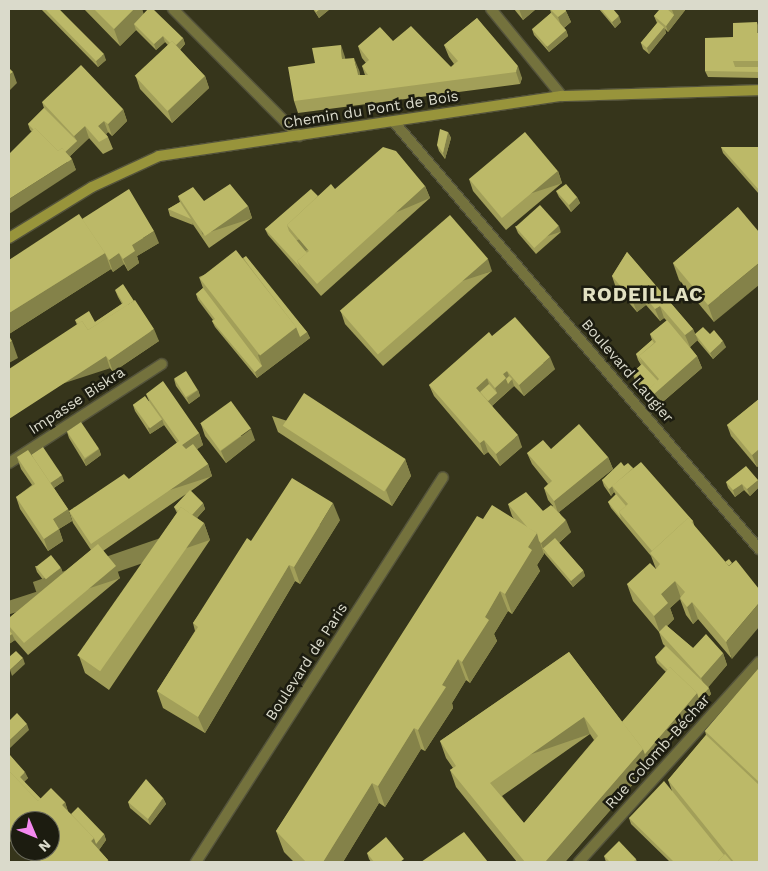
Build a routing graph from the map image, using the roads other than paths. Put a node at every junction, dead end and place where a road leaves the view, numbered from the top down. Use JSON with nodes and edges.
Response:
{"nodes":[{"id":1,"x":173,"y":9,"type":"edge"},
{"id":2,"x":492,"y":9,"type":"edge"},
{"id":3,"x":759,"y":90,"type":"edge"},
{"id":4,"x":562,"y":96,"type":"junction"},
{"id":5,"x":394,"y":122,"type":"junction"},
{"id":6,"x":299,"y":136,"type":"junction"},
{"id":7,"x":9,"y":238,"type":"edge"},
{"id":8,"x":162,"y":364,"type":"dead end"},
{"id":9,"x":9,"y":463,"type":"edge"},
{"id":10,"x":443,"y":477,"type":"dead end"},
{"id":11,"x":759,"y":549,"type":"edge"},
{"id":12,"x":759,"y":662,"type":"edge"},
{"id":13,"x":196,"y":862,"type":"edge"},
{"id":14,"x":580,"y":862,"type":"edge"}],
"edges":[{"from":1,"to":6,"type":"street"},
{"from":2,"to":4,"type":"street"},
{"from":3,"to":4,"type":"street","name":"Chemin du Pont de Bois"},
{"from":4,"to":5,"type":"street","name":"Chemin du Pont de Bois"},
{"from":5,"to":6,"type":"street","name":"Chemin du Pont de Bois"},
{"from":5,"to":11,"type":"street","name":"Boulevard Laugier"},
{"from":6,"to":7,"type":"street","name":"Chemin du Pont de Bois"},
{"from":8,"to":9,"type":"street","name":"Impasse Biskra"},
{"from":10,"to":13,"type":"street","name":"Boulevard de Paris"},
{"from":12,"to":14,"type":"street","name":"Rue Colomb-Béchar"}]}
